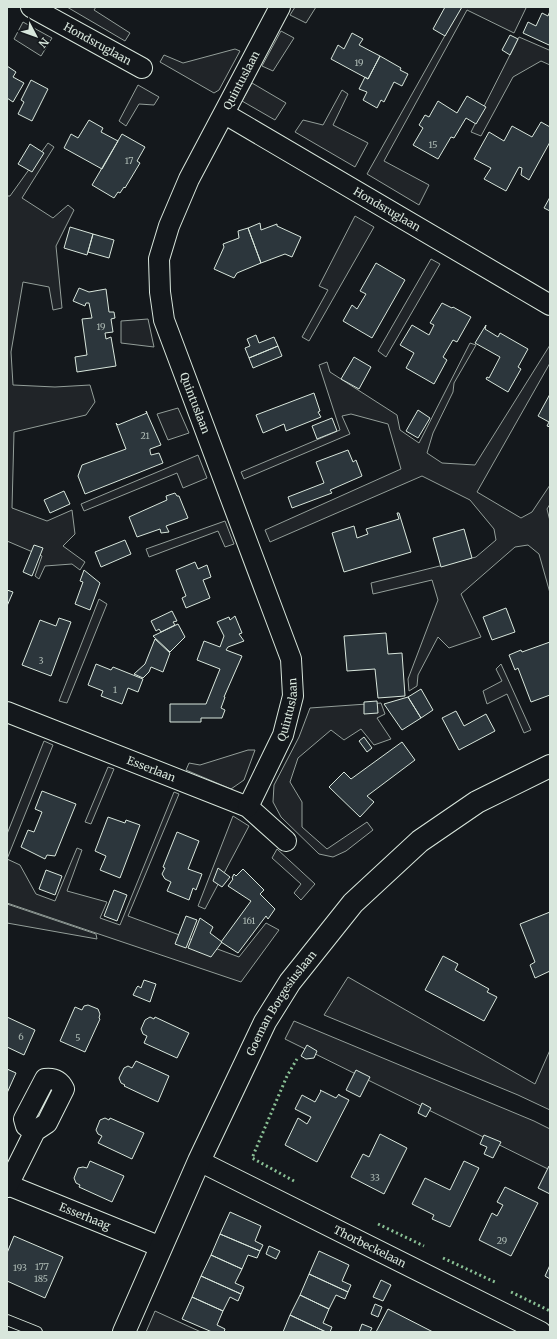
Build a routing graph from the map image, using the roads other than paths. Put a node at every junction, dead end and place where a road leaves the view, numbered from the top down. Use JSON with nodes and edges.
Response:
{"nodes":[{"id":1,"x":31,"y":7,"type":"edge"},
{"id":2,"x":280,"y":7,"type":"edge"},
{"id":3,"x":142,"y":68,"type":"dead end"},
{"id":4,"x":225,"y":114,"type":"junction"},
{"id":5,"x":550,"y":305,"type":"edge"},
{"id":6,"x":7,"y":712,"type":"edge"},
{"id":7,"x":550,"y":767,"type":"edge"},
{"id":8,"x":248,"y":808,"type":"junction"},
{"id":9,"x":286,"y":841,"type":"dead end"},
{"id":10,"x":35,"y":1131,"type":"dead end"},
{"id":11,"x":199,"y":1161,"type":"junction"},
{"id":12,"x":8,"y":1186,"type":"edge"},
{"id":13,"x":161,"y":1247,"type":"junction"},
{"id":14,"x":7,"y":1320,"type":"edge"},
{"id":15,"x":37,"y":1332,"type":"edge"},
{"id":16,"x":124,"y":1332,"type":"edge"},
{"id":17,"x":541,"y":1332,"type":"edge"}],
"edges":[{"from":1,"to":3,"type":"street","name":"Hondsruglaan"},
{"from":2,"to":4,"type":"street","name":"Quintuslaan"},
{"from":4,"to":5,"type":"street","name":"Hondsruglaan"},
{"from":4,"to":8,"type":"street","name":"Quintuslaan"},
{"from":6,"to":8,"type":"street","name":"Esserlaan"},
{"from":7,"to":11,"type":"street","name":"Goeman Borgesiuslaan"},
{"from":8,"to":9,"type":"street","name":"Esserlaan"},
{"from":10,"to":12,"type":"street","name":"Esserhaag"},
{"from":11,"to":13,"type":"street","name":"Goeman Borgesiuslaan"},
{"from":11,"to":17,"type":"street","name":"Thorbeckelaan"},
{"from":12,"to":13,"type":"street","name":"Esserhaag"},
{"from":13,"to":16,"type":"street","name":"Goeman Borgesiuslaan"},
{"from":14,"to":15,"type":"lane"}]}
